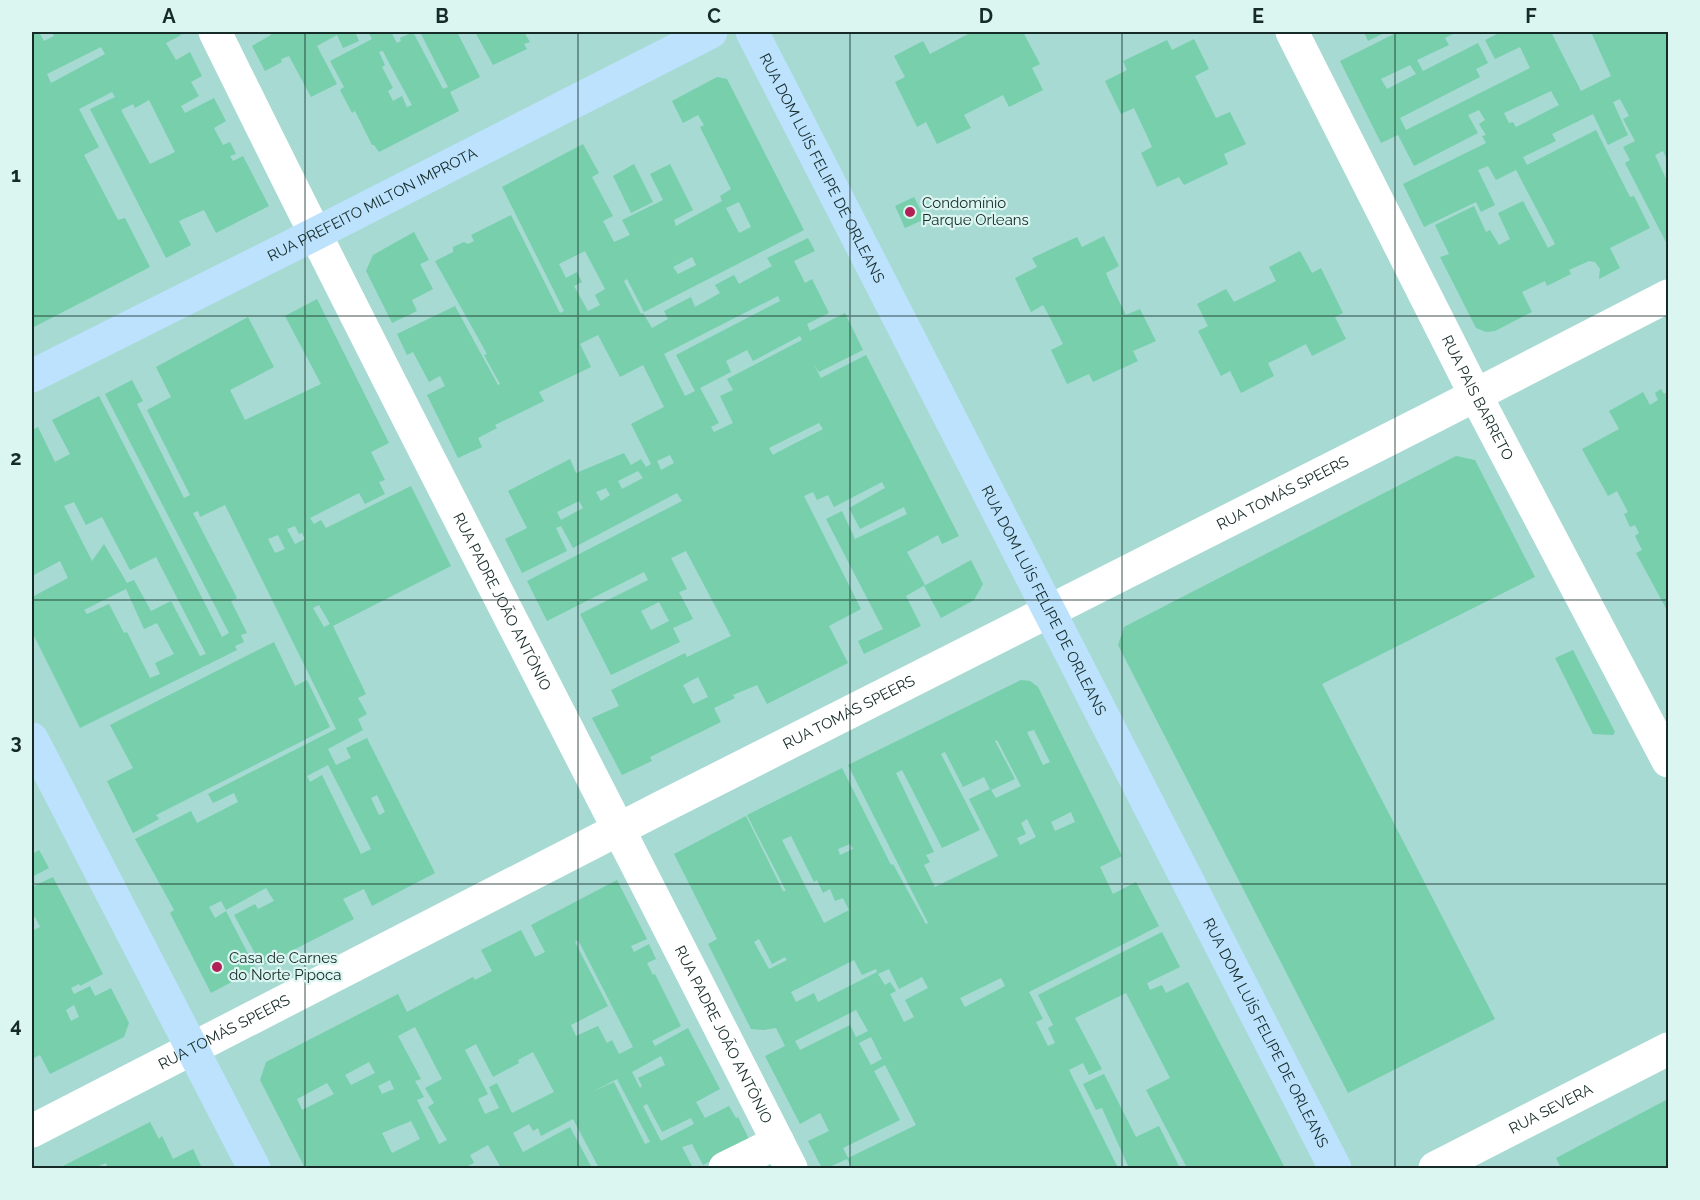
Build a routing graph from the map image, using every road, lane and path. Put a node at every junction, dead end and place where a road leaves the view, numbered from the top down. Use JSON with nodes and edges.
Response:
{"nodes":[{"id":1,"x":215,"y":32,"type":"edge"},
{"id":2,"x":711,"y":32,"type":"edge"},
{"id":3,"x":752,"y":32,"type":"edge"},
{"id":4,"x":1292,"y":32,"type":"edge"},
{"id":5,"x":315,"y":234,"type":"junction"},
{"id":6,"x":1668,"y":296,"type":"edge"},
{"id":7,"x":32,"y":376,"type":"edge"},
{"id":8,"x":1476,"y":396,"type":"junction"},
{"id":9,"x":1050,"y":612,"type":"junction"},
{"id":10,"x":32,"y":739,"type":"edge"},
{"id":11,"x":1668,"y":761,"type":"edge"},
{"id":12,"x":620,"y":829,"type":"junction"},
{"id":13,"x":194,"y":1049,"type":"junction"},
{"id":14,"x":1668,"y":1049,"type":"edge"},
{"id":15,"x":32,"y":1131,"type":"edge"},
{"id":16,"x":784,"y":1155,"type":"edge"},
{"id":17,"x":254,"y":1168,"type":"edge"},
{"id":18,"x":725,"y":1168,"type":"edge"},
{"id":19,"x":1335,"y":1168,"type":"edge"},
{"id":20,"x":1435,"y":1168,"type":"edge"}],
"edges":[{"from":1,"to":5,"type":"street","name":"RUA PADRE JOÃO ANTÔNIO"},
{"from":2,"to":5,"type":"street","name":"RUA PREFEITO MILTON IMPROTA"},
{"from":3,"to":9,"type":"street","name":"RUA DOM LUÍS FELIPE DE ORLEANS"},
{"from":4,"to":8,"type":"street","name":"RUA PAIS BARRETO"},
{"from":5,"to":7,"type":"street","name":"RUA PREFEITO MILTON IMPROTA"},
{"from":5,"to":12,"type":"street","name":"RUA PADRE JOÃO ANTÔNIO"},
{"from":6,"to":8,"type":"street","name":"RUA TOMÁS SPEERS"},
{"from":8,"to":9,"type":"street","name":"RUA TOMÁS SPEERS"},
{"from":8,"to":11,"type":"street","name":"RUA PAIS BARRETO"},
{"from":9,"to":12,"type":"street","name":"RUA TOMÁS SPEERS"},
{"from":9,"to":19,"type":"street","name":"RUA DOM LUÍS FELIPE DE ORLEANS"},
{"from":10,"to":13,"type":"street"},
{"from":12,"to":13,"type":"street","name":"RUA TOMÁS SPEERS"},
{"from":12,"to":16,"type":"street","name":"RUA PADRE JOÃO ANTÔNIO"},
{"from":13,"to":15,"type":"street","name":"RUA TOMÁS SPEERS"},
{"from":13,"to":17,"type":"street"},
{"from":14,"to":20,"type":"street","name":"RUA SEVERA"},
{"from":16,"to":18,"type":"street"}]}
